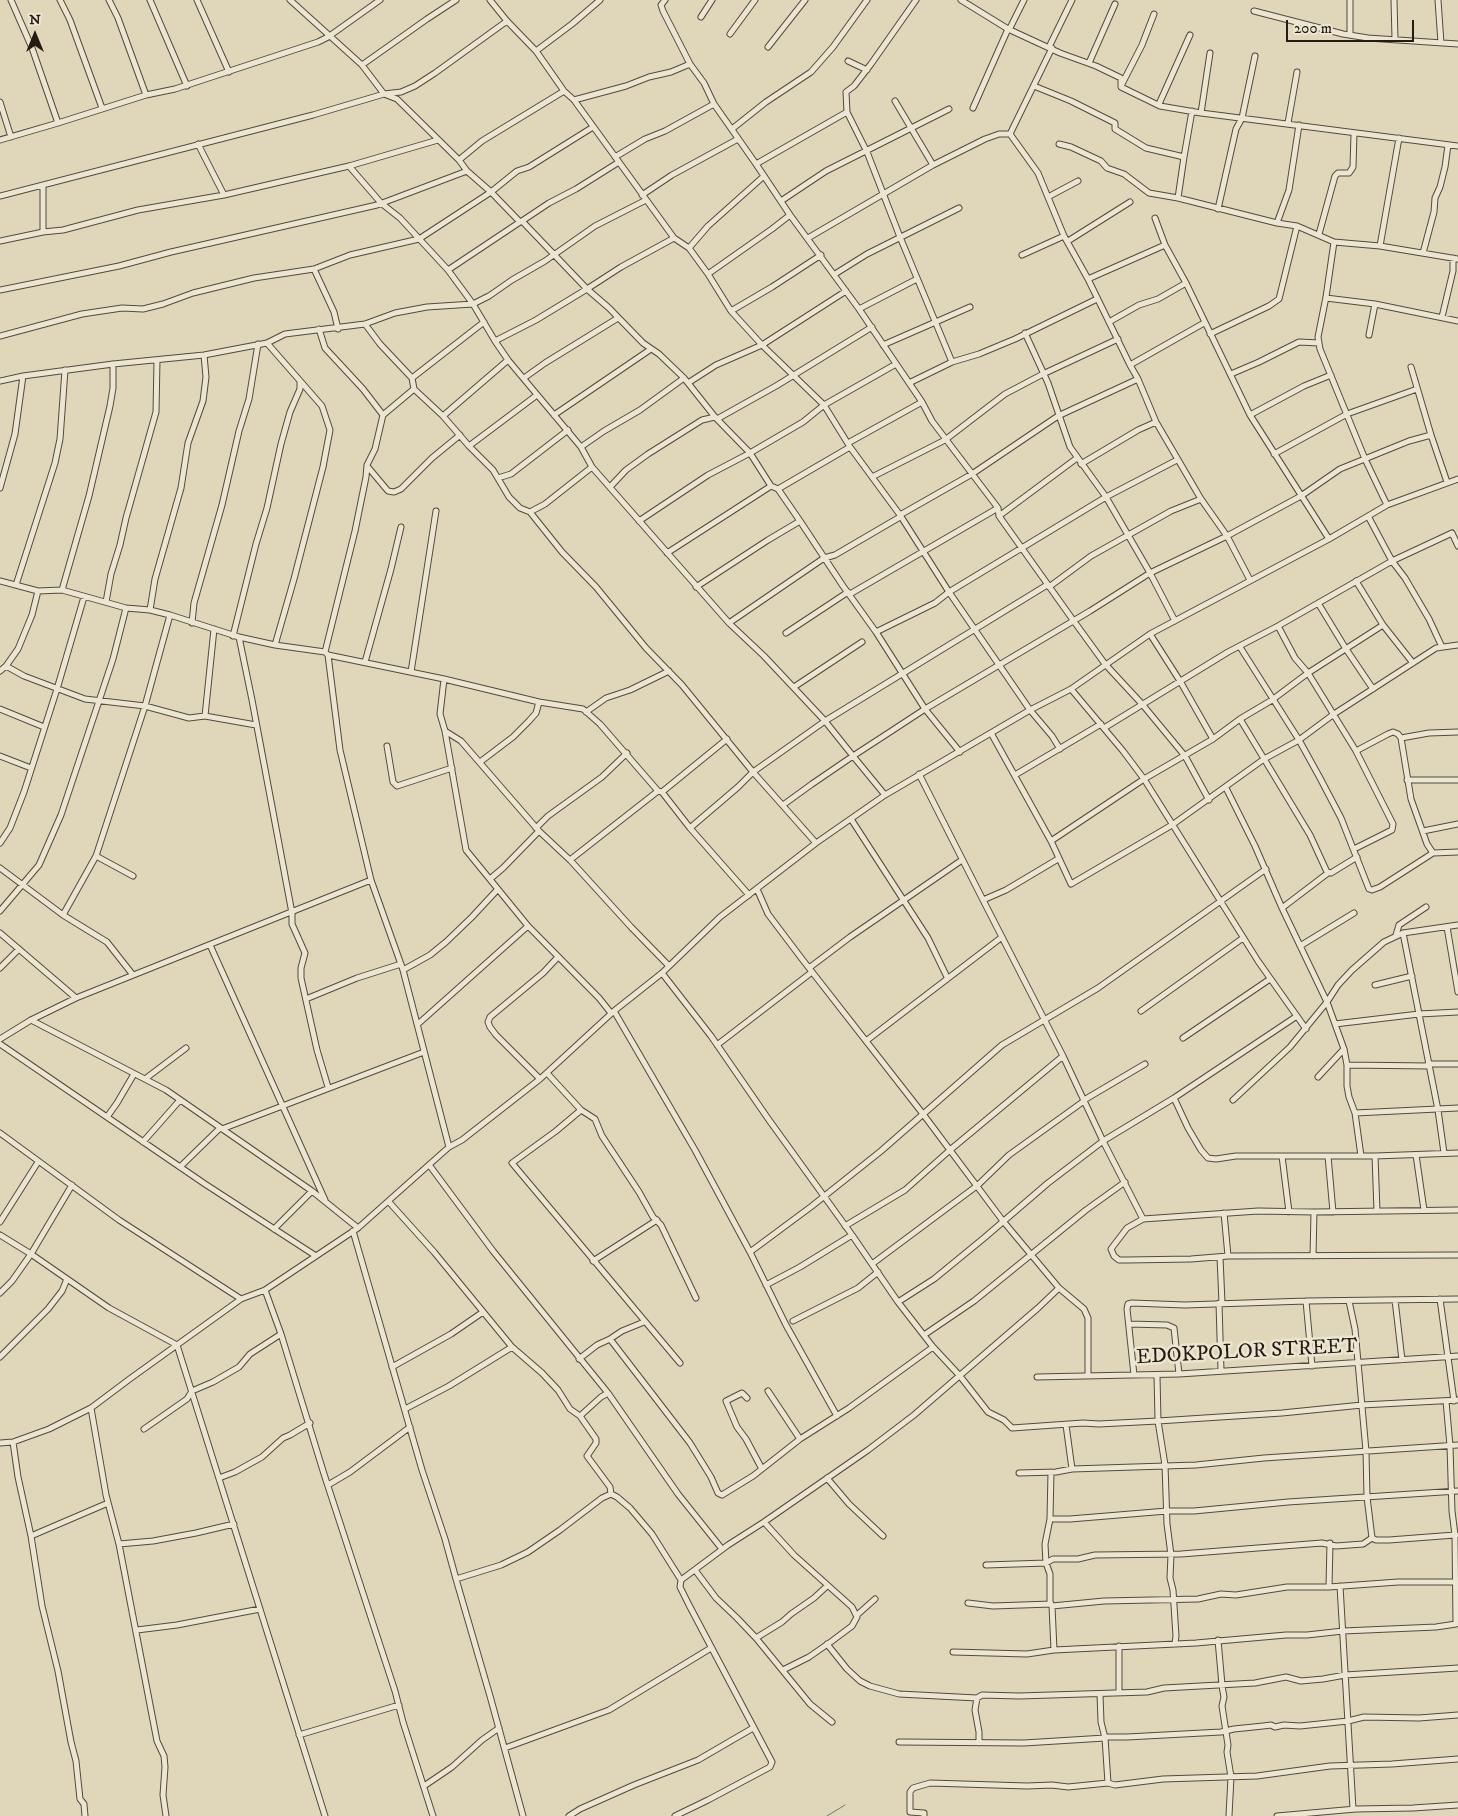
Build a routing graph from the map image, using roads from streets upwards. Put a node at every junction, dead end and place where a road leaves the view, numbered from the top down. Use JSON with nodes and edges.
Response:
{"nodes":[{"id":1,"x":11,"y":0,"type":"edge"},
{"id":2,"x":60,"y":0,"type":"edge"},
{"id":3,"x":108,"y":0,"type":"edge"},
{"id":4,"x":150,"y":0,"type":"edge"},
{"id":5,"x":197,"y":0,"type":"edge"},
{"id":6,"x":290,"y":0,"type":"edge"},
{"id":7,"x":304,"y":0,"type":"edge"},
{"id":8,"x":380,"y":0,"type":"edge"},
{"id":9,"x":456,"y":0,"type":"edge"},
{"id":10,"x":490,"y":0,"type":"edge"},
{"id":11,"x":600,"y":0,"type":"edge"},
{"id":12,"x":665,"y":0,"type":"edge"},
{"id":13,"x":712,"y":0,"type":"edge"},
{"id":14,"x":755,"y":0,"type":"edge"},
{"id":15,"x":805,"y":0,"type":"edge"},
{"id":16,"x":867,"y":0,"type":"edge"},
{"id":17,"x":916,"y":0,"type":"edge"},
{"id":18,"x":961,"y":0,"type":"edge"},
{"id":19,"x":1024,"y":0,"type":"edge"},
{"id":20,"x":1072,"y":0,"type":"edge"},
{"id":21,"x":1350,"y":0,"type":"edge"},
{"id":22,"x":1394,"y":0,"type":"edge"},
{"id":23,"x":1438,"y":0,"type":"edge"},
{"id":24,"x":972,"y":3,"type":"edge"},
{"id":25,"x":1115,"y":4,"type":"dead end"},
{"id":26,"x":296,"y":5,"type":"junction"},
{"id":27,"x":1254,"y":11,"type":"dead end"},
{"id":28,"x":1154,"y":14,"type":"dead end"},
{"id":29,"x":701,"y":17,"type":"dead end"},
{"id":30,"x":507,"y":21,"type":"junction"},
{"id":31,"x":1008,"y":29,"type":"junction"},
{"id":32,"x":730,"y":34,"type":"dead end"},
{"id":33,"x":1190,"y":35,"type":"dead end"},
{"id":34,"x":1350,"y":35,"type":"junction"},
{"id":35,"x":328,"y":37,"type":"junction"},
{"id":36,"x":1395,"y":39,"type":"junction"},
{"id":37,"x":1441,"y":44,"type":"junction"},
{"id":38,"x":1458,"y":44,"type":"edge"},
{"id":39,"x":768,"y":47,"type":"dead end"},
{"id":40,"x":1050,"y":48,"type":"junction"},
{"id":41,"x":536,"y":51,"type":"junction"},
{"id":42,"x":1210,"y":53,"type":"dead end"},
{"id":43,"x":1255,"y":56,"type":"dead end"},
{"id":44,"x":848,"y":61,"type":"dead end"},
{"id":45,"x":1089,"y":63,"type":"junction"},
{"id":46,"x":690,"y":64,"type":"junction"},
{"id":47,"x":362,"y":65,"type":"junction"},
{"id":48,"x":867,"y":70,"type":"junction"},
{"id":49,"x":229,"y":72,"type":"junction"},
{"id":50,"x":1297,"y":72,"type":"dead end"},
{"id":51,"x":187,"y":86,"type":"junction"},
{"id":52,"x":1034,"y":86,"type":"junction"},
{"id":53,"x":1121,"y":86,"type":"junction"},
{"id":54,"x":564,"y":91,"type":"junction"},
{"id":55,"x":384,"y":94,"type":"junction"},
{"id":56,"x":146,"y":95,"type":"junction"},
{"id":57,"x":574,"y":100,"type":"junction"},
{"id":58,"x":895,"y":101,"type":"dead end"},
{"id":59,"x":0,"y":102,"type":"edge"},
{"id":60,"x":714,"y":104,"type":"junction"},
{"id":61,"x":1159,"y":104,"type":"junction"},
{"id":62,"x":102,"y":108,"type":"junction"},
{"id":63,"x":973,"y":108,"type":"dead end"},
{"id":64,"x":949,"y":109,"type":"dead end"},
{"id":65,"x":1192,"y":111,"type":"junction"},
{"id":66,"x":847,"y":112,"type":"junction"},
{"id":67,"x":1201,"y":113,"type":"junction"},
{"id":68,"x":1242,"y":118,"type":"junction"},
{"id":69,"x":58,"y":123,"type":"junction"},
{"id":70,"x":1288,"y":124,"type":"junction"},
{"id":71,"x":1299,"y":125,"type":"junction"},
{"id":72,"x":593,"y":127,"type":"junction"},
{"id":73,"x":732,"y":129,"type":"junction"},
{"id":74,"x":911,"y":129,"type":"junction"},
{"id":75,"x":1010,"y":134,"type":"junction"},
{"id":76,"x":1354,"y":134,"type":"junction"},
{"id":77,"x":11,"y":137,"type":"junction"},
{"id":78,"x":1399,"y":138,"type":"junction"},
{"id":79,"x":0,"y":140,"type":"edge"},
{"id":80,"x":438,"y":140,"type":"junction"},
{"id":81,"x":738,"y":140,"type":"junction"},
{"id":82,"x":198,"y":144,"type":"junction"},
{"id":83,"x":1059,"y":144,"type":"dead end"},
{"id":84,"x":1448,"y":145,"type":"junction"},
{"id":85,"x":1458,"y":146,"type":"edge"},
{"id":86,"x":867,"y":152,"type":"junction"},
{"id":87,"x":615,"y":157,"type":"junction"},
{"id":88,"x":1184,"y":157,"type":"junction"},
{"id":89,"x":459,"y":160,"type":"junction"},
{"id":90,"x":619,"y":162,"type":"junction"},
{"id":91,"x":756,"y":164,"type":"junction"},
{"id":92,"x":933,"y":165,"type":"junction"},
{"id":93,"x":349,"y":166,"type":"junction"},
{"id":94,"x":467,"y":171,"type":"junction"},
{"id":95,"x":764,"y":176,"type":"junction"},
{"id":96,"x":1078,"y":181,"type":"dead end"},
{"id":97,"x":42,"y":186,"type":"junction"},
{"id":98,"x":491,"y":192,"type":"junction"},
{"id":99,"x":884,"y":194,"type":"junction"},
{"id":100,"x":224,"y":195,"type":"junction"},
{"id":101,"x":642,"y":195,"type":"junction"},
{"id":102,"x":0,"y":196,"type":"edge"},
{"id":103,"x":1048,"y":197,"type":"junction"},
{"id":104,"x":1178,"y":198,"type":"junction"},
{"id":105,"x":646,"y":200,"type":"junction"},
{"id":106,"x":781,"y":201,"type":"junction"},
{"id":107,"x":1130,"y":202,"type":"dead end"},
{"id":108,"x":381,"y":203,"type":"junction"},
{"id":109,"x":959,"y":208,"type":"dead end"},
{"id":110,"x":1218,"y":209,"type":"junction"},
{"id":111,"x":790,"y":215,"type":"junction"},
{"id":112,"x":1155,"y":218,"type":"dead end"},
{"id":113,"x":521,"y":221,"type":"junction"},
{"id":114,"x":1278,"y":223,"type":"junction"},
{"id":115,"x":1297,"y":226,"type":"junction"},
{"id":116,"x":43,"y":232,"type":"junction"},
{"id":117,"x":1320,"y":234,"type":"junction"},
{"id":118,"x":900,"y":237,"type":"junction"},
{"id":119,"x":674,"y":238,"type":"junction"},
{"id":120,"x":808,"y":238,"type":"junction"},
{"id":121,"x":1066,"y":238,"type":"junction"},
{"id":122,"x":419,"y":239,"type":"junction"},
{"id":123,"x":0,"y":240,"type":"edge"},
{"id":124,"x":1334,"y":242,"type":"junction"},
{"id":125,"x":1165,"y":245,"type":"junction"},
{"id":126,"x":1380,"y":246,"type":"junction"},
{"id":127,"x":689,"y":248,"type":"junction"},
{"id":128,"x":1423,"y":253,"type":"junction"},
{"id":129,"x":555,"y":254,"type":"junction"},
{"id":130,"x":821,"y":255,"type":"junction"},
{"id":131,"x":1022,"y":255,"type":"dead end"},
{"id":132,"x":1456,"y":258,"type":"edge"},
{"id":133,"x":314,"y":269,"type":"junction"},
{"id":134,"x":448,"y":270,"type":"junction"},
{"id":135,"x":708,"y":274,"type":"junction"},
{"id":136,"x":835,"y":274,"type":"junction"},
{"id":137,"x":917,"y":279,"type":"junction"},
{"id":138,"x":1088,"y":279,"type":"junction"},
{"id":139,"x":1186,"y":283,"type":"junction"},
{"id":140,"x":587,"y":289,"type":"junction"},
{"id":141,"x":0,"y":290,"type":"edge"},
{"id":142,"x":846,"y":292,"type":"junction"},
{"id":143,"x":1326,"y":298,"type":"junction"},
{"id":144,"x":1097,"y":299,"type":"junction"},
{"id":145,"x":473,"y":304,"type":"junction"},
{"id":146,"x":1375,"y":304,"type":"junction"},
{"id":147,"x":970,"y":307,"type":"dead end"},
{"id":148,"x":859,"y":309,"type":"junction"},
{"id":149,"x":731,"y":311,"type":"junction"},
{"id":150,"x":1442,"y":317,"type":"junction"},
{"id":151,"x":618,"y":318,"type":"junction"},
{"id":152,"x":934,"y":321,"type":"junction"},
{"id":153,"x":1458,"y":321,"type":"edge"},
{"id":154,"x":484,"y":322,"type":"junction"},
{"id":155,"x":1109,"y":322,"type":"junction"},
{"id":156,"x":1204,"y":323,"type":"junction"},
{"id":157,"x":365,"y":324,"type":"junction"},
{"id":158,"x":872,"y":328,"type":"junction"},
{"id":159,"x":319,"y":329,"type":"junction"},
{"id":160,"x":338,"y":329,"type":"junction"},
{"id":161,"x":1025,"y":333,"type":"junction"},
{"id":162,"x":1210,"y":334,"type":"junction"},
{"id":163,"x":1369,"y":335,"type":"dead end"},
{"id":164,"x":0,"y":336,"type":"edge"},
{"id":165,"x":1118,"y":339,"type":"junction"},
{"id":166,"x":495,"y":341,"type":"junction"},
{"id":167,"x":1319,"y":342,"type":"junction"},
{"id":168,"x":267,"y":343,"type":"junction"},
{"id":169,"x":258,"y":344,"type":"junction"},
{"id":170,"x":883,"y":345,"type":"junction"},
{"id":171,"x":762,"y":346,"type":"junction"},
{"id":172,"x":651,"y":349,"type":"junction"},
{"id":173,"x":204,"y":355,"type":"junction"},
{"id":174,"x":157,"y":360,"type":"junction"},
{"id":175,"x":508,"y":360,"type":"junction"},
{"id":176,"x":952,"y":362,"type":"junction"},
{"id":177,"x":113,"y":364,"type":"junction"},
{"id":178,"x":896,"y":364,"type":"junction"},
{"id":179,"x":1130,"y":365,"type":"junction"},
{"id":180,"x":1411,"y":368,"type":"dead end"},
{"id":181,"x":65,"y":370,"type":"junction"},
{"id":182,"x":1043,"y":374,"type":"junction"},
{"id":183,"x":1231,"y":374,"type":"junction"},
{"id":184,"x":1331,"y":374,"type":"junction"},
{"id":185,"x":793,"y":375,"type":"junction"},
{"id":186,"x":22,"y":376,"type":"junction"},
{"id":187,"x":412,"y":378,"type":"junction"},
{"id":188,"x":524,"y":378,"type":"junction"},
{"id":189,"x":684,"y":378,"type":"junction"},
{"id":190,"x":1138,"y":379,"type":"junction"},
{"id":191,"x":0,"y":381,"type":"edge"},
{"id":192,"x":300,"y":382,"type":"junction"},
{"id":193,"x":688,"y":383,"type":"junction"},
{"id":194,"x":909,"y":383,"type":"junction"},
{"id":195,"x":414,"y":389,"type":"junction"},
{"id":196,"x":1418,"y":389,"type":"junction"},
{"id":197,"x":537,"y":395,"type":"junction"},
{"id":198,"x":922,"y":402,"type":"junction"},
{"id":199,"x":824,"y":405,"type":"junction"},
{"id":200,"x":1347,"y":414,"type":"junction"},
{"id":201,"x":383,"y":415,"type":"junction"},
{"id":202,"x":554,"y":415,"type":"junction"},
{"id":203,"x":1250,"y":415,"type":"junction"},
{"id":204,"x":443,"y":416,"type":"junction"},
{"id":205,"x":1058,"y":416,"type":"junction"},
{"id":206,"x":716,"y":418,"type":"junction"},
{"id":207,"x":1156,"y":422,"type":"junction"},
{"id":208,"x":568,"y":430,"type":"junction"},
{"id":209,"x":460,"y":435,"type":"junction"},
{"id":210,"x":1431,"y":435,"type":"junction"},
{"id":211,"x":946,"y":440,"type":"junction"},
{"id":212,"x":849,"y":445,"type":"junction"},
{"id":213,"x":469,"y":446,"type":"junction"},
{"id":214,"x":581,"y":447,"type":"junction"},
{"id":215,"x":750,"y":453,"type":"junction"},
{"id":216,"x":1274,"y":454,"type":"junction"},
{"id":217,"x":1077,"y":458,"type":"junction"},
{"id":218,"x":1365,"y":459,"type":"junction"},
{"id":219,"x":1177,"y":460,"type":"junction"},
{"id":220,"x":1081,"y":464,"type":"junction"},
{"id":221,"x":367,"y":465,"type":"junction"},
{"id":222,"x":592,"y":467,"type":"junction"},
{"id":223,"x":972,"y":474,"type":"junction"},
{"id":224,"x":872,"y":477,"type":"junction"},
{"id":225,"x":498,"y":478,"type":"junction"},
{"id":226,"x":1458,"y":479,"type":"edge"},
{"id":227,"x":1447,"y":482,"type":"junction"},
{"id":228,"x":771,"y":486,"type":"junction"},
{"id":229,"x":0,"y":488,"type":"edge"},
{"id":230,"x":610,"y":488,"type":"junction"},
{"id":231,"x":778,"y":490,"type":"junction"},
{"id":232,"x":1301,"y":496,"type":"junction"},
{"id":233,"x":1106,"y":497,"type":"junction"},
{"id":234,"x":1201,"y":499,"type":"junction"},
{"id":235,"x":1387,"y":505,"type":"junction"},
{"id":236,"x":998,"y":508,"type":"junction"},
{"id":237,"x":436,"y":511,"type":"dead end"},
{"id":238,"x":530,"y":512,"type":"junction"},
{"id":239,"x":900,"y":516,"type":"junction"},
{"id":240,"x":999,"y":516,"type":"junction"},
{"id":241,"x":1368,"y":516,"type":"junction"},
{"id":242,"x":639,"y":521,"type":"junction"},
{"id":243,"x":800,"y":521,"type":"junction"},
{"id":244,"x":401,"y":527,"type":"dead end"},
{"id":245,"x":1455,"y":532,"type":"edge"},
{"id":246,"x":1128,"y":536,"type":"junction"},
{"id":247,"x":1227,"y":536,"type":"junction"},
{"id":248,"x":1329,"y":539,"type":"junction"},
{"id":249,"x":1458,"y":546,"type":"edge"},
{"id":250,"x":1022,"y":548,"type":"junction"},
{"id":251,"x":924,"y":552,"type":"junction"},
{"id":252,"x":667,"y":553,"type":"junction"},
{"id":253,"x":824,"y":558,"type":"junction"},
{"id":254,"x":1392,"y":561,"type":"junction"},
{"id":255,"x":1150,"y":573,"type":"junction"},
{"id":256,"x":1250,"y":580,"type":"junction"},
{"id":257,"x":0,"y":581,"type":"edge"},
{"id":258,"x":1356,"y":581,"type":"junction"},
{"id":259,"x":16,"y":585,"type":"junction"},
{"id":260,"x":1048,"y":586,"type":"junction"},
{"id":261,"x":696,"y":587,"type":"junction"},
{"id":262,"x":62,"y":590,"type":"junction"},
{"id":263,"x":38,"y":591,"type":"junction"},
{"id":264,"x":949,"y":592,"type":"junction"},
{"id":265,"x":849,"y":593,"type":"junction"},
{"id":266,"x":84,"y":597,"type":"junction"},
{"id":267,"x":106,"y":602,"type":"junction"},
{"id":268,"x":1318,"y":602,"type":"junction"},
{"id":269,"x":126,"y":608,"type":"junction"},
{"id":270,"x":150,"y":610,"type":"junction"},
{"id":271,"x":170,"y":615,"type":"junction"},
{"id":272,"x":1073,"y":620,"type":"junction"},
{"id":273,"x":1175,"y":621,"type":"junction"},
{"id":274,"x":192,"y":623,"type":"junction"},
{"id":275,"x":729,"y":623,"type":"junction"},
{"id":276,"x":1383,"y":625,"type":"junction"},
{"id":277,"x":1278,"y":626,"type":"junction"},
{"id":278,"x":975,"y":628,"type":"junction"},
{"id":279,"x":214,"y":629,"type":"junction"},
{"id":280,"x":876,"y":632,"type":"junction"},
{"id":281,"x":786,"y":633,"type":"dead end"},
{"id":282,"x":1150,"y":634,"type":"junction"},
{"id":283,"x":236,"y":637,"type":"junction"},
{"id":284,"x":862,"y":642,"type":"dead end"},
{"id":285,"x":275,"y":645,"type":"junction"},
{"id":286,"x":1458,"y":646,"type":"edge"},
{"id":287,"x":1240,"y":647,"type":"junction"},
{"id":288,"x":1442,"y":647,"type":"junction"},
{"id":289,"x":1346,"y":649,"type":"junction"},
{"id":290,"x":327,"y":654,"type":"junction"},
{"id":291,"x":364,"y":662,"type":"junction"},
{"id":292,"x":1413,"y":663,"type":"junction"},
{"id":293,"x":1000,"y":664,"type":"junction"},
{"id":294,"x":1105,"y":664,"type":"junction"},
{"id":295,"x":6,"y":666,"type":"junction"},
{"id":296,"x":0,"y":671,"type":"edge"},
{"id":297,"x":669,"y":671,"type":"junction"},
{"id":298,"x":411,"y":672,"type":"junction"},
{"id":299,"x":903,"y":672,"type":"junction"},
{"id":300,"x":1308,"y":673,"type":"junction"},
{"id":301,"x":444,"y":679,"type":"junction"},
{"id":302,"x":1180,"y":681,"type":"junction"},
{"id":303,"x":794,"y":687,"type":"junction"},
{"id":304,"x":57,"y":689,"type":"junction"},
{"id":305,"x":1071,"y":689,"type":"junction"},
{"id":306,"x":1373,"y":689,"type":"junction"},
{"id":307,"x":1272,"y":700,"type":"junction"},
{"id":308,"x":100,"y":701,"type":"junction"},
{"id":309,"x":540,"y":702,"type":"junction"},
{"id":310,"x":1142,"y":704,"type":"junction"},
{"id":311,"x":145,"y":706,"type":"junction"},
{"id":312,"x":0,"y":709,"type":"edge"},
{"id":313,"x":925,"y":709,"type":"junction"},
{"id":314,"x":1030,"y":710,"type":"junction"},
{"id":315,"x":586,"y":712,"type":"junction"},
{"id":316,"x":1334,"y":714,"type":"junction"},
{"id":317,"x":205,"y":716,"type":"junction"},
{"id":318,"x":1240,"y":719,"type":"junction"},
{"id":319,"x":825,"y":721,"type":"junction"},
{"id":320,"x":256,"y":724,"type":"junction"},
{"id":321,"x":1103,"y":726,"type":"junction"},
{"id":322,"x":44,"y":727,"type":"junction"},
{"id":323,"x":445,"y":731,"type":"junction"},
{"id":324,"x":1458,"y":732,"type":"edge"},
{"id":325,"x":991,"y":733,"type":"junction"},
{"id":326,"x":1401,"y":738,"type":"junction"},
{"id":327,"x":727,"y":739,"type":"junction"},
{"id":328,"x":1212,"y":739,"type":"junction"},
{"id":329,"x":1298,"y":740,"type":"junction"},
{"id":330,"x":387,"y":746,"type":"dead end"},
{"id":331,"x":1060,"y":749,"type":"junction"},
{"id":332,"x":1356,"y":750,"type":"junction"},
{"id":333,"x":960,"y":752,"type":"junction"},
{"id":334,"x":627,"y":754,"type":"junction"},
{"id":335,"x":0,"y":756,"type":"edge"},
{"id":336,"x":853,"y":756,"type":"junction"},
{"id":337,"x":1185,"y":756,"type":"junction"},
{"id":338,"x":1264,"y":760,"type":"junction"},
{"id":339,"x":480,"y":762,"type":"junction"},
{"id":340,"x":31,"y":768,"type":"junction"},
{"id":341,"x":452,"y":768,"type":"junction"},
{"id":342,"x":753,"y":772,"type":"junction"},
{"id":343,"x":919,"y":774,"type":"junction"},
{"id":344,"x":1015,"y":775,"type":"junction"},
{"id":345,"x":1144,"y":779,"type":"junction"},
{"id":346,"x":1407,"y":780,"type":"junction"},
{"id":347,"x":1458,"y":780,"type":"edge"},
{"id":348,"x":1226,"y":788,"type":"junction"},
{"id":349,"x":660,"y":791,"type":"junction"},
{"id":350,"x":885,"y":795,"type":"junction"},
{"id":351,"x":1209,"y":800,"type":"junction"},
{"id":352,"x":783,"y":805,"type":"junction"},
{"id":353,"x":851,"y":819,"type":"junction"},
{"id":354,"x":1458,"y":824,"type":"edge"},
{"id":355,"x":1172,"y":825,"type":"junction"},
{"id":356,"x":690,"y":828,"type":"junction"},
{"id":357,"x":538,"y":829,"type":"junction"},
{"id":358,"x":1423,"y":831,"type":"junction"},
{"id":359,"x":1051,"y":840,"type":"junction"},
{"id":360,"x":0,"y":843,"type":"edge"},
{"id":361,"x":816,"y":843,"type":"junction"},
{"id":362,"x":1354,"y":850,"type":"junction"},
{"id":363,"x":1458,"y":852,"type":"edge"},
{"id":364,"x":1433,"y":853,"type":"junction"},
{"id":365,"x":96,"y":856,"type":"junction"},
{"id":366,"x":1357,"y":857,"type":"junction"},
{"id":367,"x":1058,"y":859,"type":"junction"},
{"id":368,"x":570,"y":860,"type":"junction"},
{"id":369,"x":962,"y":860,"type":"junction"},
{"id":370,"x":0,"y":868,"type":"edge"},
{"id":371,"x":1266,"y":869,"type":"junction"},
{"id":372,"x":1328,"y":873,"type":"junction"},
{"id":373,"x":133,"y":876,"type":"dead end"},
{"id":374,"x":490,"y":879,"type":"junction"},
{"id":375,"x":371,"y":880,"type":"junction"},
{"id":376,"x":23,"y":886,"type":"junction"},
{"id":377,"x":498,"y":889,"type":"junction"},
{"id":378,"x":757,"y":889,"type":"junction"},
{"id":379,"x":749,"y":895,"type":"junction"},
{"id":380,"x":904,"y":899,"type":"junction"},
{"id":381,"x":983,"y":900,"type":"junction"},
{"id":382,"x":1220,"y":902,"type":"junction"},
{"id":383,"x":1426,"y":907,"type":"dead end"},
{"id":384,"x":1282,"y":908,"type":"junction"},
{"id":385,"x":0,"y":911,"type":"edge"},
{"id":386,"x":292,"y":913,"type":"junction"},
{"id":387,"x":1354,"y":913,"type":"dead end"},
{"id":388,"x":63,"y":915,"type":"junction"},
{"id":389,"x":1458,"y":925,"type":"edge"},
{"id":390,"x":528,"y":926,"type":"junction"},
{"id":391,"x":1447,"y":927,"type":"junction"},
{"id":392,"x":0,"y":933,"type":"edge"},
{"id":393,"x":1403,"y":933,"type":"junction"},
{"id":394,"x":1396,"y":935,"type":"junction"},
{"id":395,"x":1002,"y":937,"type":"junction"},
{"id":396,"x":1243,"y":938,"type":"junction"},
{"id":397,"x":210,"y":945,"type":"junction"},
{"id":398,"x":1300,"y":946,"type":"junction"},
{"id":399,"x":19,"y":949,"type":"junction"},
{"id":400,"x":558,"y":957,"type":"junction"},
{"id":401,"x":668,"y":966,"type":"junction"},
{"id":402,"x":402,"y":967,"type":"junction"},
{"id":403,"x":0,"y":968,"type":"edge"},
{"id":404,"x":811,"y":970,"type":"junction"},
{"id":405,"x":662,"y":973,"type":"junction"},
{"id":406,"x":133,"y":975,"type":"junction"},
{"id":407,"x":1412,"y":976,"type":"junction"},
{"id":408,"x":947,"y":977,"type":"junction"},
{"id":409,"x":1270,"y":980,"type":"junction"},
{"id":410,"x":1375,"y":985,"type":"dead end"},
{"id":411,"x":1458,"y":992,"type":"edge"},
{"id":412,"x":76,"y":998,"type":"junction"},
{"id":413,"x":306,"y":999,"type":"junction"},
{"id":414,"x":1327,"y":1002,"type":"junction"},
{"id":415,"x":1141,"y":1011,"type":"dead end"},
{"id":416,"x":612,"y":1012,"type":"junction"},
{"id":417,"x":1458,"y":1012,"type":"edge"},
{"id":418,"x":1419,"y":1014,"type":"junction"},
{"id":419,"x":1297,"y":1016,"type":"junction"},
{"id":420,"x":31,"y":1020,"type":"junction"},
{"id":421,"x":1044,"y":1020,"type":"junction"},
{"id":422,"x":418,"y":1024,"type":"junction"},
{"id":423,"x":1334,"y":1024,"type":"junction"},
{"id":424,"x":1306,"y":1029,"type":"junction"},
{"id":425,"x":1183,"y":1038,"type":"dead end"},
{"id":426,"x":0,"y":1039,"type":"edge"},
{"id":427,"x":866,"y":1041,"type":"junction"},
{"id":428,"x":0,"y":1044,"type":"edge"},
{"id":429,"x":717,"y":1045,"type":"junction"},
{"id":430,"x":186,"y":1048,"type":"dead end"},
{"id":431,"x":1344,"y":1049,"type":"junction"},
{"id":432,"x":424,"y":1052,"type":"junction"},
{"id":433,"x":1063,"y":1056,"type":"junction"},
{"id":434,"x":1145,"y":1064,"type":"dead end"},
{"id":435,"x":1458,"y":1064,"type":"edge"},
{"id":436,"x":1347,"y":1065,"type":"junction"},
{"id":437,"x":1428,"y":1065,"type":"junction"},
{"id":438,"x":547,"y":1073,"type":"junction"},
{"id":439,"x":134,"y":1074,"type":"junction"},
{"id":440,"x":1318,"y":1077,"type":"dead end"},
{"id":441,"x":145,"y":1079,"type":"junction"},
{"id":442,"x":540,"y":1079,"type":"junction"},
{"id":443,"x":328,"y":1088,"type":"junction"},
{"id":444,"x":1174,"y":1098,"type":"junction"},
{"id":445,"x":180,"y":1100,"type":"junction"},
{"id":446,"x":1084,"y":1100,"type":"junction"},
{"id":447,"x":1233,"y":1100,"type":"dead end"},
{"id":448,"x":284,"y":1106,"type":"junction"},
{"id":449,"x":1458,"y":1108,"type":"edge"},
{"id":450,"x":581,"y":1110,"type":"junction"},
{"id":451,"x":1438,"y":1110,"type":"junction"},
{"id":452,"x":1355,"y":1113,"type":"junction"},
{"id":453,"x":924,"y":1114,"type":"junction"},
{"id":454,"x":107,"y":1117,"type":"junction"},
{"id":455,"x":221,"y":1128,"type":"junction"},
{"id":456,"x":0,"y":1133,"type":"edge"},
{"id":457,"x":1103,"y":1141,"type":"junction"},
{"id":458,"x":143,"y":1142,"type":"junction"},
{"id":459,"x":449,"y":1147,"type":"junction"},
{"id":460,"x":950,"y":1150,"type":"junction"},
{"id":461,"x":1444,"y":1153,"type":"junction"},
{"id":462,"x":1458,"y":1153,"type":"edge"},
{"id":463,"x":1416,"y":1155,"type":"junction"},
{"id":464,"x":1282,"y":1156,"type":"junction"},
{"id":465,"x":1328,"y":1156,"type":"junction"},
{"id":466,"x":1361,"y":1156,"type":"junction"},
{"id":467,"x":1375,"y":1156,"type":"junction"},
{"id":468,"x":38,"y":1162,"type":"junction"},
{"id":469,"x":430,"y":1166,"type":"junction"},
{"id":470,"x":180,"y":1167,"type":"junction"},
{"id":471,"x":1125,"y":1182,"type":"junction"},
{"id":472,"x":72,"y":1185,"type":"junction"},
{"id":473,"x":978,"y":1185,"type":"junction"},
{"id":474,"x":312,"y":1191,"type":"junction"},
{"id":475,"x":823,"y":1196,"type":"junction"},
{"id":476,"x":326,"y":1202,"type":"junction"},
{"id":477,"x":389,"y":1202,"type":"junction"},
{"id":478,"x":1424,"y":1210,"type":"junction"},
{"id":479,"x":1458,"y":1210,"type":"edge"},
{"id":480,"x":1377,"y":1211,"type":"junction"},
{"id":481,"x":1289,"y":1212,"type":"junction"},
{"id":482,"x":1314,"y":1212,"type":"junction"},
{"id":483,"x":1333,"y":1212,"type":"junction"},
{"id":484,"x":1224,"y":1213,"type":"junction"},
{"id":485,"x":1143,"y":1219,"type":"junction"},
{"id":486,"x":657,"y":1220,"type":"junction"},
{"id":487,"x":1003,"y":1221,"type":"junction"},
{"id":488,"x":0,"y":1222,"type":"edge"},
{"id":489,"x":845,"y":1226,"type":"junction"},
{"id":490,"x":274,"y":1229,"type":"junction"},
{"id":491,"x":356,"y":1230,"type":"junction"},
{"id":492,"x":0,"y":1235,"type":"edge"},
{"id":493,"x":852,"y":1235,"type":"junction"},
{"id":494,"x":750,"y":1252,"type":"junction"},
{"id":495,"x":31,"y":1254,"type":"junction"},
{"id":496,"x":1032,"y":1254,"type":"junction"},
{"id":497,"x":1458,"y":1255,"type":"edge"},
{"id":498,"x":316,"y":1256,"type":"junction"},
{"id":499,"x":1228,"y":1256,"type":"junction"},
{"id":500,"x":1312,"y":1256,"type":"junction"},
{"id":501,"x":1220,"y":1257,"type":"junction"},
{"id":502,"x":593,"y":1261,"type":"junction"},
{"id":503,"x":872,"y":1264,"type":"junction"},
{"id":504,"x":878,"y":1272,"type":"junction"},
{"id":505,"x":67,"y":1279,"type":"junction"},
{"id":506,"x":766,"y":1285,"type":"junction"},
{"id":507,"x":1059,"y":1288,"type":"junction"},
{"id":508,"x":265,"y":1290,"type":"junction"},
{"id":509,"x":0,"y":1293,"type":"edge"},
{"id":510,"x":696,"y":1298,"type":"dead end"},
{"id":511,"x":242,"y":1299,"type":"junction"},
{"id":512,"x":1440,"y":1299,"type":"junction"},
{"id":513,"x":1458,"y":1299,"type":"edge"},
{"id":514,"x":1306,"y":1300,"type":"junction"},
{"id":515,"x":1395,"y":1300,"type":"junction"},
{"id":516,"x":1349,"y":1301,"type":"junction"},
{"id":517,"x":898,"y":1302,"type":"junction"},
{"id":518,"x":1221,"y":1303,"type":"junction"},
{"id":519,"x":483,"y":1312,"type":"junction"},
{"id":520,"x":793,"y":1320,"type":"dead end"},
{"id":521,"x":644,"y":1322,"type":"junction"},
{"id":522,"x":1128,"y":1324,"type":"junction"},
{"id":523,"x":282,"y":1334,"type":"junction"},
{"id":524,"x":924,"y":1335,"type":"junction"},
{"id":525,"x":610,"y":1339,"type":"junction"},
{"id":526,"x":177,"y":1346,"type":"junction"},
{"id":527,"x":933,"y":1346,"type":"junction"},
{"id":528,"x":512,"y":1347,"type":"junction"},
{"id":529,"x":1458,"y":1356,"type":"edge"},
{"id":530,"x":0,"y":1357,"type":"edge"},
{"id":531,"x":1449,"y":1357,"type":"junction"},
{"id":532,"x":579,"y":1359,"type":"junction"},
{"id":533,"x":1402,"y":1360,"type":"junction"},
{"id":534,"x":680,"y":1362,"type":"dead end"},
{"id":535,"x":1358,"y":1363,"type":"junction"},
{"id":536,"x":1312,"y":1366,"type":"junction"},
{"id":537,"x":392,"y":1368,"type":"junction"},
{"id":538,"x":1221,"y":1371,"type":"junction"},
{"id":539,"x":1157,"y":1374,"type":"junction"},
{"id":540,"x":1179,"y":1374,"type":"junction"},
{"id":541,"x":1134,"y":1375,"type":"junction"},
{"id":542,"x":960,"y":1376,"type":"junction"},
{"id":543,"x":1088,"y":1376,"type":"junction"},
{"id":544,"x":1037,"y":1378,"type":"dead end"},
{"id":545,"x":192,"y":1391,"type":"junction"},
{"id":546,"x":768,"y":1391,"type":"dead end"},
{"id":547,"x":608,"y":1393,"type":"junction"},
{"id":548,"x":747,"y":1398,"type":"dead end"},
{"id":549,"x":1456,"y":1400,"type":"edge"},
{"id":550,"x":1446,"y":1401,"type":"junction"},
{"id":551,"x":1362,"y":1405,"type":"junction"},
{"id":552,"x":91,"y":1408,"type":"junction"},
{"id":553,"x":405,"y":1409,"type":"junction"},
{"id":554,"x":580,"y":1416,"type":"junction"},
{"id":555,"x":837,"y":1416,"type":"junction"},
{"id":556,"x":1158,"y":1421,"type":"junction"},
{"id":557,"x":310,"y":1423,"type":"junction"},
{"id":558,"x":1066,"y":1424,"type":"junction"},
{"id":559,"x":410,"y":1427,"type":"junction"},
{"id":560,"x":144,"y":1429,"type":"dead end"},
{"id":561,"x":800,"y":1439,"type":"junction"},
{"id":562,"x":13,"y":1442,"type":"junction"},
{"id":563,"x":0,"y":1443,"type":"edge"},
{"id":564,"x":1458,"y":1445,"type":"edge"},
{"id":565,"x":1450,"y":1446,"type":"junction"},
{"id":566,"x":1366,"y":1451,"type":"junction"},
{"id":567,"x":1165,"y":1465,"type":"junction"},
{"id":568,"x":762,"y":1469,"type":"junction"},
{"id":569,"x":1072,"y":1469,"type":"junction"},
{"id":570,"x":1052,"y":1472,"type":"junction"},
{"id":571,"x":1019,"y":1473,"type":"dead end"},
{"id":572,"x":219,"y":1478,"type":"junction"},
{"id":573,"x":826,"y":1478,"type":"junction"},
{"id":574,"x":328,"y":1485,"type":"junction"},
{"id":575,"x":1458,"y":1491,"type":"edge"},
{"id":576,"x":1452,"y":1492,"type":"junction"},
{"id":577,"x":611,"y":1494,"type":"junction"},
{"id":578,"x":1367,"y":1497,"type":"junction"},
{"id":579,"x":108,"y":1503,"type":"junction"},
{"id":580,"x":1167,"y":1511,"type":"junction"},
{"id":581,"x":1050,"y":1519,"type":"junction"},
{"id":582,"x":764,"y":1522,"type":"junction"},
{"id":583,"x":234,"y":1524,"type":"junction"},
{"id":584,"x":1456,"y":1535,"type":"edge"},
{"id":585,"x":31,"y":1536,"type":"junction"},
{"id":586,"x":883,"y":1536,"type":"dead end"},
{"id":587,"x":1372,"y":1538,"type":"junction"},
{"id":588,"x":1330,"y":1543,"type":"junction"},
{"id":589,"x":119,"y":1544,"type":"junction"},
{"id":590,"x":722,"y":1550,"type":"junction"},
{"id":591,"x":1172,"y":1555,"type":"junction"},
{"id":592,"x":1046,"y":1564,"type":"junction"},
{"id":593,"x":986,"y":1565,"type":"dead end"},
{"id":594,"x":695,"y":1570,"type":"junction"},
{"id":595,"x":456,"y":1579,"type":"junction"},
{"id":596,"x":680,"y":1580,"type":"junction"},
{"id":597,"x":1457,"y":1581,"type":"edge"},
{"id":598,"x":827,"y":1586,"type":"junction"},
{"id":599,"x":1340,"y":1586,"type":"junction"},
{"id":600,"x":1329,"y":1587,"type":"junction"},
{"id":601,"x":875,"y":1599,"type":"dead end"},
{"id":602,"x":1173,"y":1599,"type":"junction"},
{"id":603,"x":968,"y":1603,"type":"dead end"},
{"id":604,"x":1052,"y":1605,"type":"junction"},
{"id":605,"x":260,"y":1609,"type":"junction"},
{"id":606,"x":857,"y":1615,"type":"junction"},
{"id":607,"x":1457,"y":1624,"type":"edge"},
{"id":608,"x":136,"y":1630,"type":"junction"},
{"id":609,"x":1343,"y":1631,"type":"junction"},
{"id":610,"x":756,"y":1638,"type":"junction"},
{"id":611,"x":1218,"y":1640,"type":"junction"},
{"id":612,"x":1175,"y":1643,"type":"junction"},
{"id":613,"x":827,"y":1644,"type":"junction"},
{"id":614,"x":1119,"y":1646,"type":"junction"},
{"id":615,"x":711,"y":1648,"type":"junction"},
{"id":616,"x":1054,"y":1650,"type":"junction"},
{"id":617,"x":953,"y":1652,"type":"dead end"},
{"id":618,"x":1458,"y":1668,"type":"edge"},
{"id":619,"x":783,"y":1670,"type":"junction"},
{"id":620,"x":1345,"y":1675,"type":"junction"},
{"id":621,"x":1222,"y":1685,"type":"junction"},
{"id":622,"x":1119,"y":1692,"type":"junction"},
{"id":623,"x":1100,"y":1694,"type":"junction"},
{"id":624,"x":977,"y":1698,"type":"junction"},
{"id":625,"x":399,"y":1705,"type":"junction"},
{"id":626,"x":1458,"y":1715,"type":"edge"},
{"id":627,"x":1348,"y":1721,"type":"junction"},
{"id":628,"x":832,"y":1722,"type":"dead end"},
{"id":629,"x":499,"y":1728,"type":"junction"},
{"id":630,"x":753,"y":1728,"type":"junction"},
{"id":631,"x":1226,"y":1731,"type":"junction"},
{"id":632,"x":299,"y":1735,"type":"junction"},
{"id":633,"x":1105,"y":1737,"type":"junction"},
{"id":634,"x":899,"y":1742,"type":"dead end"},
{"id":635,"x":979,"y":1743,"type":"junction"},
{"id":636,"x":505,"y":1748,"type":"junction"},
{"id":637,"x":1458,"y":1759,"type":"edge"},
{"id":638,"x":1350,"y":1765,"type":"junction"},
{"id":639,"x":1231,"y":1776,"type":"junction"},
{"id":640,"x":1108,"y":1783,"type":"junction"},
{"id":641,"x":424,"y":1786,"type":"junction"},
{"id":642,"x":1458,"y":1805,"type":"edge"},
{"id":643,"x":1353,"y":1809,"type":"junction"},
{"id":644,"x":85,"y":1816,"type":"edge"},
{"id":645,"x":166,"y":1816,"type":"edge"},
{"id":646,"x":325,"y":1816,"type":"edge"},
{"id":647,"x":433,"y":1816,"type":"edge"},
{"id":648,"x":523,"y":1816,"type":"edge"},
{"id":649,"x":569,"y":1816,"type":"edge"},
{"id":650,"x":675,"y":1816,"type":"edge"},
{"id":651,"x":924,"y":1816,"type":"edge"},
{"id":652,"x":1229,"y":1816,"type":"edge"},
{"id":653,"x":1277,"y":1816,"type":"edge"}],
"edges":[{"from":1,"to":69,"type":"street"},
{"from":2,"to":62,"type":"street"},
{"from":3,"to":56,"type":"street"},
{"from":4,"to":51,"type":"street"},
{"from":5,"to":49,"type":"street"},
{"from":6,"to":26,"type":"street"},
{"from":7,"to":26,"type":"street"},
{"from":8,"to":35,"type":"street"},
{"from":9,"to":47,"type":"street"},
{"from":10,"to":30,"type":"street"},
{"from":11,"to":41,"type":"street"},
{"from":12,"to":46,"type":"street"},
{"from":13,"to":29,"type":"street"},
{"from":14,"to":32,"type":"street"},
{"from":15,"to":39,"type":"street"},
{"from":16,"to":73,"type":"street"},
{"from":17,"to":48,"type":"street"},
{"from":18,"to":24,"type":"street"},
{"from":19,"to":31,"type":"street"},
{"from":20,"to":40,"type":"street"},
{"from":21,"to":34,"type":"street"},
{"from":22,"to":36,"type":"street"},
{"from":23,"to":37,"type":"street"},
{"from":24,"to":31,"type":"street"},
{"from":25,"to":45,"type":"street"},
{"from":26,"to":35,"type":"street"},
{"from":27,"to":34,"type":"street"},
{"from":28,"to":53,"type":"street"},
{"from":30,"to":41,"type":"street"},
{"from":30,"to":55,"type":"street"},
{"from":31,"to":40,"type":"street"},
{"from":31,"to":63,"type":"street"},
{"from":33,"to":61,"type":"street"},
{"from":34,"to":36,"type":"street"},
{"from":35,"to":47,"type":"street"},
{"from":35,"to":49,"type":"street"},
{"from":36,"to":37,"type":"street"},
{"from":37,"to":38,"type":"street"},
{"from":40,"to":45,"type":"street"},
{"from":40,"to":52,"type":"street"},
{"from":41,"to":54,"type":"street"},
{"from":42,"to":67,"type":"street"},
{"from":43,"to":68,"type":"street"},
{"from":44,"to":48,"type":"street"},
{"from":45,"to":53,"type":"street"},
{"from":46,"to":57,"type":"street"},
{"from":46,"to":60,"type":"street"},
{"from":47,"to":55,"type":"street"},
{"from":48,"to":66,"type":"street"},
{"from":49,"to":51,"type":"street"},
{"from":50,"to":70,"type":"street"},
{"from":51,"to":56,"type":"street"},
{"from":52,"to":75,"type":"street"},
{"from":52,"to":88,"type":"street"},
{"from":53,"to":61,"type":"street"},
{"from":54,"to":57,"type":"street"},
{"from":54,"to":89,"type":"street"},
{"from":55,"to":80,"type":"street"},
{"from":55,"to":82,"type":"street"},
{"from":56,"to":62,"type":"street"},
{"from":57,"to":72,"type":"street"},
{"from":58,"to":74,"type":"street"},
{"from":59,"to":77,"type":"street"},
{"from":60,"to":73,"type":"street"},
{"from":60,"to":87,"type":"street"},
{"from":61,"to":65,"type":"street"},
{"from":62,"to":69,"type":"street"},
{"from":64,"to":74,"type":"street"},
{"from":65,"to":67,"type":"street"},
{"from":65,"to":88,"type":"street"},
{"from":66,"to":86,"type":"street"},
{"from":66,"to":91,"type":"street"},
{"from":67,"to":68,"type":"street"},
{"from":68,"to":70,"type":"street"},
{"from":68,"to":110,"type":"street"},
{"from":69,"to":77,"type":"street"},
{"from":70,"to":71,"type":"street"},
{"from":71,"to":76,"type":"street"},
{"from":71,"to":114,"type":"street"},
{"from":72,"to":87,"type":"street"},
{"from":72,"to":98,"type":"street"},
{"from":73,"to":81,"type":"street"},
{"from":74,"to":86,"type":"street"},
{"from":74,"to":92,"type":"street"},
{"from":75,"to":92,"type":"street"},
{"from":75,"to":103,"type":"street"},
{"from":76,"to":78,"type":"street"},
{"from":76,"to":117,"type":"street"},
{"from":77,"to":79,"type":"street"},
{"from":78,"to":84,"type":"street"},
{"from":78,"to":126,"type":"street"},
{"from":80,"to":89,"type":"street"},
{"from":80,"to":93,"type":"street"},
{"from":81,"to":91,"type":"street"},
{"from":81,"to":101,"type":"street"},
{"from":82,"to":97,"type":"street"},
{"from":82,"to":100,"type":"street"},
{"from":83,"to":104,"type":"street"},
{"from":84,"to":85,"type":"street"},
{"from":84,"to":128,"type":"street"},
{"from":86,"to":99,"type":"street"},
{"from":86,"to":106,"type":"street"},
{"from":87,"to":90,"type":"street"},
{"from":88,"to":104,"type":"street"},
{"from":89,"to":94,"type":"street"},
{"from":90,"to":101,"type":"street"},
{"from":90,"to":113,"type":"street"},
{"from":91,"to":95,"type":"street"},
{"from":92,"to":99,"type":"street"},
{"from":93,"to":100,"type":"street"},
{"from":93,"to":108,"type":"street"},
{"from":94,"to":98,"type":"street"},
{"from":94,"to":108,"type":"street"},
{"from":95,"to":106,"type":"street"},
{"from":95,"to":127,"type":"street"},
{"from":96,"to":103,"type":"street"},
{"from":97,"to":102,"type":"street"},
{"from":97,"to":116,"type":"street"},
{"from":98,"to":113,"type":"street"},
{"from":98,"to":122,"type":"street"},
{"from":99,"to":118,"type":"street"},
{"from":99,"to":120,"type":"street"},
{"from":100,"to":116,"type":"street"},
{"from":101,"to":105,"type":"street"},
{"from":103,"to":121,"type":"street"},
{"from":104,"to":110,"type":"street"},
{"from":105,"to":119,"type":"street"},
{"from":105,"to":129,"type":"street"},
{"from":106,"to":111,"type":"street"},
{"from":107,"to":121,"type":"street"},
{"from":108,"to":122,"type":"street"},
{"from":108,"to":141,"type":"street"},
{"from":109,"to":118,"type":"street"},
{"from":110,"to":114,"type":"street"},
{"from":111,"to":120,"type":"street"},
{"from":111,"to":135,"type":"street"},
{"from":112,"to":125,"type":"street"},
{"from":113,"to":129,"type":"street"},
{"from":113,"to":134,"type":"street"},
{"from":114,"to":115,"type":"street"},
{"from":115,"to":117,"type":"street"},
{"from":115,"to":162,"type":"street"},
{"from":116,"to":123,"type":"street"},
{"from":117,"to":124,"type":"street"},
{"from":118,"to":136,"type":"street"},
{"from":118,"to":137,"type":"street"},
{"from":119,"to":127,"type":"street"},
{"from":119,"to":140,"type":"street"},
{"from":120,"to":130,"type":"street"},
{"from":121,"to":131,"type":"street"},
{"from":121,"to":138,"type":"street"},
{"from":122,"to":133,"type":"street"},
{"from":122,"to":134,"type":"street"},
{"from":124,"to":126,"type":"street"},
{"from":124,"to":143,"type":"street"},
{"from":125,"to":138,"type":"street"},
{"from":125,"to":139,"type":"street"},
{"from":126,"to":128,"type":"street"},
{"from":127,"to":135,"type":"street"},
{"from":128,"to":132,"type":"street"},
{"from":129,"to":140,"type":"street"},
{"from":129,"to":145,"type":"street"},
{"from":130,"to":136,"type":"street"},
{"from":130,"to":149,"type":"street"},
{"from":132,"to":150,"type":"street"},
{"from":133,"to":160,"type":"street"},
{"from":133,"to":164,"type":"street"},
{"from":134,"to":145,"type":"street"},
{"from":135,"to":149,"type":"street"},
{"from":136,"to":142,"type":"street"},
{"from":137,"to":148,"type":"street"},
{"from":137,"to":152,"type":"street"},
{"from":138,"to":144,"type":"street"},
{"from":139,"to":155,"type":"street"},
{"from":139,"to":156,"type":"street"},
{"from":140,"to":151,"type":"street"},
{"from":140,"to":166,"type":"street"},
{"from":142,"to":148,"type":"street"},
{"from":142,"to":171,"type":"street"},
{"from":143,"to":146,"type":"street"},
{"from":143,"to":167,"type":"street"},
{"from":144,"to":155,"type":"street"},
{"from":144,"to":161,"type":"street"},
{"from":145,"to":154,"type":"street"},
{"from":145,"to":157,"type":"street"},
{"from":146,"to":150,"type":"street"},
{"from":146,"to":163,"type":"street"},
{"from":147,"to":152,"type":"street"},
{"from":148,"to":158,"type":"street"},
{"from":149,"to":171,"type":"street"},
{"from":150,"to":153,"type":"street"},
{"from":151,"to":172,"type":"street"},
{"from":151,"to":188,"type":"street"},
{"from":152,"to":170,"type":"street"},
{"from":152,"to":176,"type":"street"},
{"from":154,"to":166,"type":"street"},
{"from":154,"to":187,"type":"street"},
{"from":155,"to":165,"type":"street"},
{"from":156,"to":162,"type":"street"},
{"from":156,"to":179,"type":"street"},
{"from":157,"to":160,"type":"street"},
{"from":157,"to":187,"type":"street"},
{"from":158,"to":170,"type":"street"},
{"from":158,"to":185,"type":"street"},
{"from":159,"to":160,"type":"street"},
{"from":159,"to":168,"type":"street"},
{"from":159,"to":201,"type":"street"},
{"from":161,"to":176,"type":"street"},
{"from":161,"to":182,"type":"street"},
{"from":162,"to":183,"type":"street"},
{"from":165,"to":179,"type":"street"},
{"from":165,"to":182,"type":"street"},
{"from":166,"to":175,"type":"street"},
{"from":167,"to":183,"type":"street"},
{"from":167,"to":184,"type":"street"},
{"from":168,"to":169,"type":"street"},
{"from":168,"to":192,"type":"street"},
{"from":169,"to":173,"type":"street"},
{"from":169,"to":274,"type":"street"},
{"from":170,"to":178,"type":"street"},
{"from":171,"to":185,"type":"street"},
{"from":171,"to":193,"type":"street"},
{"from":172,"to":189,"type":"street"},
{"from":172,"to":202,"type":"street"},
{"from":173,"to":174,"type":"street"},
{"from":173,"to":270,"type":"street"},
{"from":174,"to":177,"type":"street"},
{"from":174,"to":267,"type":"street"},
{"from":175,"to":188,"type":"street"},
{"from":175,"to":204,"type":"street"},
{"from":176,"to":194,"type":"street"},
{"from":177,"to":181,"type":"street"},
{"from":177,"to":262,"type":"street"},
{"from":178,"to":194,"type":"street"},
{"from":178,"to":199,"type":"street"},
{"from":179,"to":190,"type":"street"},
{"from":180,"to":196,"type":"street"},
{"from":181,"to":186,"type":"street"},
{"from":181,"to":259,"type":"street"},
{"from":182,"to":205,"type":"street"},
{"from":182,"to":211,"type":"street"},
{"from":183,"to":203,"type":"street"},
{"from":184,"to":200,"type":"street"},
{"from":184,"to":203,"type":"street"},
{"from":185,"to":199,"type":"street"},
{"from":185,"to":206,"type":"street"},
{"from":186,"to":191,"type":"street"},
{"from":186,"to":229,"type":"street"},
{"from":187,"to":195,"type":"street"},
{"from":188,"to":197,"type":"street"},
{"from":189,"to":193,"type":"street"},
{"from":189,"to":214,"type":"street"},
{"from":190,"to":205,"type":"street"},
{"from":190,"to":207,"type":"street"},
{"from":192,"to":283,"type":"street"},
{"from":192,"to":285,"type":"street"},
{"from":193,"to":206,"type":"street"},
{"from":194,"to":198,"type":"street"},
{"from":195,"to":201,"type":"street"},
{"from":195,"to":204,"type":"street"},
{"from":196,"to":200,"type":"street"},
{"from":196,"to":210,"type":"street"},
{"from":197,"to":202,"type":"street"},
{"from":197,"to":213,"type":"street"},
{"from":198,"to":211,"type":"street"},
{"from":198,"to":212,"type":"street"},
{"from":199,"to":212,"type":"street"},
{"from":199,"to":215,"type":"street"},
{"from":200,"to":216,"type":"street"},
{"from":200,"to":218,"type":"street"},
{"from":201,"to":221,"type":"street"},
{"from":202,"to":208,"type":"street"},
{"from":203,"to":216,"type":"street"},
{"from":204,"to":209,"type":"street"},
{"from":205,"to":217,"type":"street"},
{"from":205,"to":223,"type":"street"},
{"from":206,"to":215,"type":"street"},
{"from":206,"to":230,"type":"street"},
{"from":207,"to":219,"type":"street"},
{"from":207,"to":220,"type":"street"},
{"from":208,"to":214,"type":"street"},
{"from":208,"to":225,"type":"street"},
{"from":209,"to":213,"type":"street"},
{"from":209,"to":221,"type":"street"},
{"from":210,"to":218,"type":"street"},
{"from":210,"to":227,"type":"street"},
{"from":211,"to":223,"type":"street"},
{"from":211,"to":224,"type":"street"},
{"from":212,"to":224,"type":"street"},
{"from":212,"to":231,"type":"street"},
{"from":213,"to":225,"type":"street"},
{"from":214,"to":222,"type":"street"},
{"from":215,"to":228,"type":"street"},
{"from":215,"to":242,"type":"street"},
{"from":216,"to":232,"type":"street"},
{"from":217,"to":220,"type":"street"},
{"from":217,"to":240,"type":"street"},
{"from":218,"to":232,"type":"street"},
{"from":218,"to":235,"type":"street"},
{"from":219,"to":233,"type":"street"},
{"from":219,"to":234,"type":"street"},
{"from":220,"to":233,"type":"street"},
{"from":221,"to":290,"type":"street"},
{"from":222,"to":230,"type":"street"},
{"from":222,"to":238,"type":"street"},
{"from":223,"to":236,"type":"street"},
{"from":223,"to":239,"type":"street"},
{"from":224,"to":239,"type":"street"},
{"from":225,"to":238,"type":"street"},
{"from":226,"to":227,"type":"street"},
{"from":227,"to":235,"type":"street"},
{"from":228,"to":231,"type":"street"},
{"from":228,"to":252,"type":"street"},
{"from":230,"to":242,"type":"street"},
{"from":231,"to":243,"type":"street"},
{"from":232,"to":247,"type":"street"},
{"from":232,"to":248,"type":"street"},
{"from":233,"to":246,"type":"street"},
{"from":233,"to":250,"type":"street"},
{"from":234,"to":246,"type":"street"},
{"from":234,"to":247,"type":"street"},
{"from":235,"to":241,"type":"street"},
{"from":236,"to":240,"type":"street"},
{"from":236,"to":251,"type":"street"},
{"from":237,"to":298,"type":"street"},
{"from":238,"to":297,"type":"street"},
{"from":239,"to":251,"type":"street"},
{"from":239,"to":253,"type":"street"},
{"from":240,"to":250,"type":"street"},
{"from":241,"to":248,"type":"street"},
{"from":241,"to":254,"type":"street"},
{"from":242,"to":252,"type":"street"},
{"from":243,"to":253,"type":"street"},
{"from":243,"to":261,"type":"street"},
{"from":244,"to":291,"type":"street"},
{"from":245,"to":249,"type":"street"},
{"from":245,"to":254,"type":"street"},
{"from":246,"to":255,"type":"street"},
{"from":246,"to":260,"type":"street"},
{"from":247,"to":255,"type":"street"},
{"from":247,"to":256,"type":"street"},
{"from":248,"to":256,"type":"street"},
{"from":250,"to":260,"type":"street"},
{"from":250,"to":264,"type":"street"},
{"from":251,"to":264,"type":"street"},
{"from":251,"to":265,"type":"street"},
{"from":252,"to":261,"type":"street"},
{"from":253,"to":265,"type":"street"},
{"from":253,"to":275,"type":"street"},
{"from":254,"to":258,"type":"street"},
{"from":254,"to":288,"type":"street"},
{"from":255,"to":272,"type":"street"},
{"from":255,"to":273,"type":"street"},
{"from":256,"to":273,"type":"street"},
{"from":257,"to":259,"type":"street"},
{"from":258,"to":268,"type":"street"},
{"from":258,"to":276,"type":"street"},
{"from":259,"to":263,"type":"street"},
{"from":260,"to":272,"type":"street"},
{"from":260,"to":278,"type":"street"},
{"from":261,"to":275,"type":"street"},
{"from":262,"to":263,"type":"street"},
{"from":262,"to":266,"type":"street"},
{"from":263,"to":295,"type":"street"},
{"from":264,"to":278,"type":"street"},
{"from":264,"to":280,"type":"street"},
{"from":265,"to":280,"type":"street"},
{"from":265,"to":281,"type":"street"},
{"from":266,"to":267,"type":"street"},
{"from":266,"to":304,"type":"street"},
{"from":267,"to":269,"type":"street"},
{"from":268,"to":277,"type":"street"},
{"from":268,"to":289,"type":"street"},
{"from":269,"to":270,"type":"street"},
{"from":269,"to":308,"type":"street"},
{"from":270,"to":271,"type":"street"},
{"from":271,"to":274,"type":"street"},
{"from":271,"to":311,"type":"street"},
{"from":272,"to":293,"type":"street"},
{"from":272,"to":294,"type":"street"},
{"from":273,"to":282,"type":"street"},
{"from":274,"to":279,"type":"street"},
{"from":275,"to":303,"type":"street"},
{"from":276,"to":289,"type":"street"},
{"from":276,"to":292,"type":"street"},
{"from":277,"to":287,"type":"street"},
{"from":277,"to":300,"type":"street"},
{"from":278,"to":293,"type":"street"},
{"from":278,"to":299,"type":"street"},
{"from":279,"to":283,"type":"street"},
{"from":279,"to":317,"type":"street"},
{"from":280,"to":299,"type":"street"},
{"from":282,"to":294,"type":"street"},
{"from":282,"to":302,"type":"street"},
{"from":283,"to":285,"type":"street"},
{"from":283,"to":320,"type":"street"},
{"from":284,"to":303,"type":"street"},
{"from":285,"to":290,"type":"street"},
{"from":286,"to":288,"type":"street"},
{"from":287,"to":302,"type":"street"},
{"from":287,"to":307,"type":"street"},
{"from":288,"to":292,"type":"street"},
{"from":289,"to":300,"type":"street"},
{"from":289,"to":306,"type":"street"},
{"from":290,"to":291,"type":"street"},
{"from":290,"to":375,"type":"street"},
{"from":291,"to":298,"type":"street"},
{"from":292,"to":306,"type":"street"},
{"from":293,"to":313,"type":"street"},
{"from":293,"to":314,"type":"street"},
{"from":294,"to":305,"type":"street"},
{"from":294,"to":310,"type":"street"},
{"from":295,"to":296,"type":"street"},
{"from":295,"to":304,"type":"street"},
{"from":297,"to":315,"type":"street"},
{"from":297,"to":327,"type":"street"},
{"from":298,"to":301,"type":"street"},
{"from":299,"to":313,"type":"street"},
{"from":299,"to":319,"type":"street"},
{"from":300,"to":307,"type":"street"},
{"from":300,"to":316,"type":"street"},
{"from":301,"to":309,"type":"street"},
{"from":301,"to":323,"type":"street"},
{"from":302,"to":310,"type":"street"},
{"from":302,"to":328,"type":"street"},
{"from":303,"to":319,"type":"street"},
{"from":304,"to":308,"type":"street"},
{"from":304,"to":322,"type":"street"},
{"from":305,"to":314,"type":"street"},
{"from":305,"to":321,"type":"street"},
{"from":306,"to":316,"type":"street"},
{"from":307,"to":318,"type":"street"},
{"from":307,"to":329,"type":"street"},
{"from":308,"to":311,"type":"street"},
{"from":308,"to":376,"type":"street"},
{"from":309,"to":315,"type":"street"},
{"from":309,"to":339,"type":"street"},
{"from":310,"to":321,"type":"street"},
{"from":310,"to":337,"type":"street"},
{"from":311,"to":317,"type":"street"},
{"from":311,"to":365,"type":"street"},
{"from":312,"to":322,"type":"street"},
{"from":313,"to":333,"type":"street"},
{"from":313,"to":336,"type":"street"},
{"from":314,"to":325,"type":"street"},
{"from":314,"to":331,"type":"street"},
{"from":315,"to":334,"type":"street"},
{"from":316,"to":329,"type":"street"},
{"from":316,"to":332,"type":"street"},
{"from":317,"to":320,"type":"street"},
{"from":318,"to":328,"type":"street"},
{"from":318,"to":338,"type":"street"},
{"from":319,"to":336,"type":"street"},
{"from":319,"to":342,"type":"street"},
{"from":320,"to":386,"type":"street"},
{"from":321,"to":331,"type":"street"},
{"from":321,"to":345,"type":"street"},
{"from":322,"to":340,"type":"street"},
{"from":323,"to":339,"type":"street"},
{"from":323,"to":341,"type":"street"},
{"from":324,"to":326,"type":"street"},
{"from":325,"to":333,"type":"street"},
{"from":325,"to":344,"type":"street"},
{"from":326,"to":332,"type":"street"},
{"from":326,"to":346,"type":"street"},
{"from":327,"to":342,"type":"street"},
{"from":327,"to":349,"type":"street"},
{"from":328,"to":337,"type":"street"},
{"from":329,"to":338,"type":"street"},
{"from":329,"to":362,"type":"street"},
{"from":330,"to":341,"type":"street"},
{"from":331,"to":344,"type":"street"},
{"from":332,"to":362,"type":"street"},
{"from":333,"to":343,"type":"street"},
{"from":334,"to":349,"type":"street"},
{"from":334,"to":357,"type":"street"},
{"from":335,"to":340,"type":"street"},
{"from":336,"to":350,"type":"street"},
{"from":336,"to":352,"type":"street"},
{"from":337,"to":345,"type":"street"},
{"from":337,"to":351,"type":"street"},
{"from":338,"to":348,"type":"street"},
{"from":338,"to":372,"type":"street"},
{"from":339,"to":357,"type":"street"},
{"from":340,"to":360,"type":"street"},
{"from":341,"to":374,"type":"street"},
{"from":342,"to":352,"type":"street"},
{"from":342,"to":356,"type":"street"},
{"from":343,"to":350,"type":"street"},
{"from":343,"to":369,"type":"street"},
{"from":344,"to":359,"type":"street"},
{"from":345,"to":355,"type":"street"},
{"from":345,"to":359,"type":"street"},
{"from":346,"to":347,"type":"street"},
{"from":346,"to":358,"type":"street"},
{"from":348,"to":351,"type":"street"},
{"from":348,"to":371,"type":"street"},
{"from":349,"to":356,"type":"street"},
{"from":349,"to":368,"type":"street"},
{"from":350,"to":353,"type":"street"},
{"from":351,"to":355,"type":"street"},
{"from":352,"to":361,"type":"street"},
{"from":353,"to":361,"type":"street"},
{"from":353,"to":380,"type":"street"},
{"from":354,"to":358,"type":"street"},
{"from":355,"to":367,"type":"street"},
{"from":355,"to":382,"type":"street"},
{"from":356,"to":379,"type":"street"},
{"from":357,"to":368,"type":"street"},
{"from":357,"to":374,"type":"street"},
{"from":358,"to":364,"type":"street"},
{"from":359,"to":367,"type":"street"},
{"from":361,"to":378,"type":"street"},
{"from":362,"to":366,"type":"street"},
{"from":363,"to":364,"type":"street"},
{"from":364,"to":366,"type":"street"},
{"from":365,"to":373,"type":"street"},
{"from":365,"to":388,"type":"street"},
{"from":366,"to":372,"type":"street"},
{"from":367,"to":381,"type":"street"},
{"from":368,"to":401,"type":"street"},
{"from":369,"to":380,"type":"street"},
{"from":369,"to":381,"type":"street"},
{"from":370,"to":376,"type":"street"},
{"from":371,"to":382,"type":"street"},
{"from":371,"to":384,"type":"street"},
{"from":372,"to":384,"type":"street"},
{"from":374,"to":377,"type":"street"},
{"from":375,"to":386,"type":"street"},
{"from":375,"to":402,"type":"street"},
{"from":376,"to":385,"type":"street"},
{"from":376,"to":388,"type":"street"},
{"from":377,"to":390,"type":"street"},
{"from":377,"to":402,"type":"street"},
{"from":378,"to":379,"type":"street"},
{"from":378,"to":404,"type":"street"},
{"from":379,"to":401,"type":"street"},
{"from":380,"to":404,"type":"street"},
{"from":380,"to":408,"type":"street"},
{"from":381,"to":395,"type":"street"},
{"from":382,"to":396,"type":"street"},
{"from":382,"to":421,"type":"street"},
{"from":383,"to":394,"type":"street"},
{"from":384,"to":398,"type":"street"},
{"from":386,"to":397,"type":"street"},
{"from":386,"to":413,"type":"street"},
{"from":387,"to":398,"type":"street"},
{"from":388,"to":406,"type":"street"},
{"from":389,"to":391,"type":"street"},
{"from":390,"to":400,"type":"street"},
{"from":390,"to":422,"type":"street"},
{"from":391,"to":393,"type":"street"},
{"from":391,"to":411,"type":"street"},
{"from":392,"to":399,"type":"street"},
{"from":393,"to":394,"type":"street"},
{"from":393,"to":407,"type":"street"},
{"from":394,"to":414,"type":"street"},
{"from":395,"to":408,"type":"street"},
{"from":395,"to":421,"type":"street"},
{"from":396,"to":409,"type":"street"},
{"from":396,"to":415,"type":"street"},
{"from":397,"to":406,"type":"street"},
{"from":397,"to":448,"type":"street"},
{"from":398,"to":414,"type":"street"},
{"from":399,"to":403,"type":"street"},
{"from":399,"to":412,"type":"street"},
{"from":400,"to":416,"type":"street"},
{"from":400,"to":442,"type":"street"},
{"from":401,"to":405,"type":"street"},
{"from":402,"to":413,"type":"street"},
{"from":402,"to":422,"type":"street"},
{"from":404,"to":427,"type":"street"},
{"from":404,"to":429,"type":"street"},
{"from":405,"to":416,"type":"street"},
{"from":405,"to":429,"type":"street"},
{"from":406,"to":412,"type":"street"},
{"from":407,"to":410,"type":"street"},
{"from":407,"to":418,"type":"street"},
{"from":408,"to":427,"type":"street"},
{"from":409,"to":419,"type":"street"},
{"from":409,"to":425,"type":"street"},
{"from":412,"to":420,"type":"street"},
{"from":413,"to":443,"type":"street"},
{"from":414,"to":423,"type":"street"},
{"from":414,"to":424,"type":"street"},
{"from":416,"to":438,"type":"street"},
{"from":416,"to":494,"type":"street"},
{"from":417,"to":418,"type":"street"},
{"from":418,"to":423,"type":"street"},
{"from":418,"to":437,"type":"street"},
{"from":419,"to":424,"type":"street"},
{"from":419,"to":444,"type":"street"},
{"from":420,"to":426,"type":"street"},
{"from":420,"to":439,"type":"street"},
{"from":421,"to":433,"type":"street"},
{"from":421,"to":453,"type":"street"},
{"from":422,"to":432,"type":"street"},
{"from":423,"to":431,"type":"street"},
{"from":424,"to":447,"type":"street"},
{"from":427,"to":453,"type":"street"},
{"from":428,"to":454,"type":"street"},
{"from":429,"to":475,"type":"street"},
{"from":430,"to":441,"type":"street"},
{"from":431,"to":436,"type":"street"},
{"from":431,"to":440,"type":"street"},
{"from":432,"to":443,"type":"street"},
{"from":432,"to":459,"type":"street"},
{"from":433,"to":446,"type":"street"},
{"from":433,"to":460,"type":"street"},
{"from":434,"to":446,"type":"street"},
{"from":435,"to":437,"type":"street"},
{"from":436,"to":437,"type":"street"},
{"from":436,"to":452,"type":"street"},
{"from":437,"to":451,"type":"street"},
{"from":438,"to":442,"type":"street"},
{"from":438,"to":450,"type":"street"},
{"from":439,"to":441,"type":"street"},
{"from":439,"to":454,"type":"street"},
{"from":441,"to":445,"type":"street"},
{"from":442,"to":459,"type":"street"},
{"from":443,"to":448,"type":"street"},
{"from":444,"to":457,"type":"street"},
{"from":444,"to":464,"type":"street"},
{"from":445,"to":455,"type":"street"},
{"from":445,"to":458,"type":"street"},
{"from":446,"to":457,"type":"street"},
{"from":446,"to":473,"type":"street"},
{"from":448,"to":455,"type":"street"},
{"from":448,"to":476,"type":"street"},
{"from":449,"to":451,"type":"street"},
{"from":450,"to":486,"type":"street"},
{"from":450,"to":502,"type":"street"},
{"from":451,"to":452,"type":"street"},
{"from":451,"to":461,"type":"street"},
{"from":452,"to":466,"type":"street"},
{"from":453,"to":460,"type":"street"},
{"from":453,"to":475,"type":"street"},
{"from":454,"to":458,"type":"street"},
{"from":455,"to":470,"type":"street"},
{"from":455,"to":474,"type":"street"},
{"from":456,"to":468,"type":"street"},
{"from":457,"to":471,"type":"street"},
{"from":457,"to":487,"type":"street"},
{"from":458,"to":470,"type":"street"},
{"from":459,"to":469,"type":"street"},
{"from":460,"to":473,"type":"street"},
{"from":460,"to":489,"type":"street"},
{"from":461,"to":462,"type":"street"},
{"from":461,"to":463,"type":"street"},
{"from":463,"to":467,"type":"street"},
{"from":463,"to":478,"type":"street"},
{"from":464,"to":465,"type":"street"},
{"from":464,"to":481,"type":"street"},
{"from":465,"to":466,"type":"street"},
{"from":465,"to":483,"type":"street"},
{"from":466,"to":467,"type":"street"},
{"from":467,"to":480,"type":"street"},
{"from":468,"to":472,"type":"street"},
{"from":468,"to":488,"type":"street"},
{"from":469,"to":477,"type":"street"},
{"from":469,"to":532,"type":"street"},
{"from":470,"to":490,"type":"street"},
{"from":471,"to":485,"type":"street"},
{"from":471,"to":496,"type":"street"},
{"from":472,"to":495,"type":"street"},
{"from":472,"to":511,"type":"street"},
{"from":473,"to":487,"type":"street"},
{"from":473,"to":503,"type":"street"},
{"from":474,"to":476,"type":"street"},
{"from":474,"to":490,"type":"street"},
{"from":475,"to":489,"type":"street"},
{"from":475,"to":494,"type":"street"},
{"from":476,"to":491,"type":"street"},
{"from":477,"to":491,"type":"street"},
{"from":477,"to":519,"type":"street"},
{"from":478,"to":479,"type":"street"},
{"from":478,"to":480,"type":"street"},
{"from":480,"to":483,"type":"street"},
{"from":481,"to":482,"type":"street"},
{"from":481,"to":484,"type":"street"},
{"from":482,"to":483,"type":"street"},
{"from":482,"to":500,"type":"street"},
{"from":484,"to":485,"type":"street"},
{"from":484,"to":499,"type":"street"},
{"from":485,"to":501,"type":"street"},
{"from":486,"to":502,"type":"street"},
{"from":486,"to":510,"type":"street"},
{"from":487,"to":496,"type":"street"},
{"from":487,"to":517,"type":"street"},
{"from":489,"to":493,"type":"street"},
{"from":490,"to":498,"type":"street"},
{"from":491,"to":498,"type":"street"},
{"from":491,"to":537,"type":"street"},
{"from":492,"to":495,"type":"street"},
{"from":493,"to":503,"type":"street"},
{"from":493,"to":506,"type":"street"},
{"from":494,"to":506,"type":"street"},
{"from":495,"to":505,"type":"street"},
{"from":495,"to":509,"type":"street"},
{"from":496,"to":507,"type":"street"},
{"from":496,"to":524,"type":"street"},
{"from":497,"to":500,"type":"street"},
{"from":498,"to":508,"type":"street"},
{"from":499,"to":500,"type":"street"},
{"from":499,"to":501,"type":"street"},
{"from":501,"to":518,"type":"street"},
{"from":502,"to":521,"type":"street"},
{"from":503,"to":504,"type":"street"},
{"from":504,"to":517,"type":"street"},
{"from":504,"to":520,"type":"street"},
{"from":505,"to":526,"type":"street"},
{"from":505,"to":530,"type":"street"},
{"from":506,"to":555,"type":"street"},
{"from":507,"to":542,"type":"street"},
{"from":507,"to":543,"type":"street"},
{"from":508,"to":511,"type":"street"},
{"from":508,"to":523,"type":"street"},
{"from":511,"to":526,"type":"street"},
{"from":512,"to":513,"type":"street"},
{"from":512,"to":515,"type":"street"},
{"from":512,"to":531,"type":"street"},
{"from":514,"to":516,"type":"street"},
{"from":514,"to":518,"type":"street"},
{"from":514,"to":536,"type":"street"},
{"from":515,"to":516,"type":"street"},
{"from":515,"to":533,"type":"street"},
{"from":516,"to":535,"type":"street"},
{"from":517,"to":524,"type":"street"},
{"from":518,"to":522,"type":"street"},
{"from":518,"to":538,"type":"street"},
{"from":519,"to":528,"type":"street"},
{"from":519,"to":537,"type":"street"},
{"from":521,"to":525,"type":"street"},
{"from":521,"to":534,"type":"street"},
{"from":522,"to":540,"type":"street"},
{"from":522,"to":541,"type":"street"},
{"from":523,"to":545,"type":"street"},
{"from":523,"to":557,"type":"street"},
{"from":524,"to":527,"type":"street"},
{"from":525,"to":532,"type":"street"},
{"from":525,"to":568,"type":"street"},
{"from":526,"to":545,"type":"street"},
{"from":526,"to":552,"type":"street"},
{"from":527,"to":542,"type":"street"},
{"from":527,"to":555,"type":"street"},
{"from":528,"to":553,"type":"street"},
{"from":528,"to":554,"type":"street"},
{"from":529,"to":531,"type":"street","name":"EDOKPOLOR STREET"},
{"from":531,"to":533,"type":"street","name":"EDOKPOLOR STREET"},
{"from":531,"to":549,"type":"street"},
{"from":532,"to":547,"type":"street"},
{"from":533,"to":535,"type":"street","name":"EDOKPOLOR STREET"},
{"from":535,"to":536,"type":"street","name":"EDOKPOLOR STREET"},
{"from":535,"to":551,"type":"street"},
{"from":536,"to":538,"type":"street","name":"EDOKPOLOR STREET"},
{"from":537,"to":553,"type":"street"},
{"from":538,"to":540,"type":"street","name":"EDOKPOLOR STREET"},
{"from":539,"to":540,"type":"street","name":"EDOKPOLOR STREET"},
{"from":539,"to":541,"type":"street","name":"EDOKPOLOR STREET"},
{"from":539,"to":556,"type":"street"},
{"from":541,"to":543,"type":"street","name":"EDOKPOLOR STREET"},
{"from":542,"to":558,"type":"street"},
{"from":542,"to":573,"type":"street"},
{"from":543,"to":544,"type":"street","name":"EDOKPOLOR STREET"},
{"from":545,"to":560,"type":"street"},
{"from":545,"to":572,"type":"street"},
{"from":546,"to":561,"type":"street"},
{"from":547,"to":554,"type":"street"},
{"from":547,"to":590,"type":"street"},
{"from":548,"to":568,"type":"street"},
{"from":549,"to":550,"type":"street"},
{"from":550,"to":551,"type":"street"},
{"from":550,"to":565,"type":"street"},
{"from":551,"to":556,"type":"street"},
{"from":551,"to":566,"type":"street"},
{"from":552,"to":562,"type":"street"},
{"from":552,"to":579,"type":"street"},
{"from":553,"to":559,"type":"street"},
{"from":554,"to":577,"type":"street"},
{"from":555,"to":561,"type":"street"},
{"from":556,"to":558,"type":"street"},
{"from":556,"to":567,"type":"street"},
{"from":557,"to":572,"type":"street"},
{"from":557,"to":574,"type":"street"},
{"from":558,"to":569,"type":"street"},
{"from":559,"to":574,"type":"street"},
{"from":559,"to":595,"type":"street"},
{"from":561,"to":568,"type":"street"},
{"from":562,"to":563,"type":"street"},
{"from":562,"to":585,"type":"street"},
{"from":564,"to":565,"type":"street"},
{"from":565,"to":566,"type":"street"},
{"from":565,"to":576,"type":"street"},
{"from":566,"to":567,"type":"street"},
{"from":566,"to":578,"type":"street"},
{"from":567,"to":569,"type":"street"},
{"from":567,"to":580,"type":"street"},
{"from":569,"to":570,"type":"street"},
{"from":570,"to":571,"type":"street"},
{"from":570,"to":581,"type":"street"},
{"from":572,"to":583,"type":"street"},
{"from":573,"to":582,"type":"street"},
{"from":573,"to":586,"type":"street"},
{"from":574,"to":625,"type":"street"},
{"from":575,"to":576,"type":"street"},
{"from":576,"to":578,"type":"street"},
{"from":576,"to":584,"type":"street"},
{"from":577,"to":595,"type":"street"},
{"from":577,"to":596,"type":"street"},
{"from":578,"to":580,"type":"street"},
{"from":578,"to":587,"type":"street"},
{"from":579,"to":585,"type":"street"},
{"from":579,"to":589,"type":"street"},
{"from":580,"to":581,"type":"street"},
{"from":580,"to":591,"type":"street"},
{"from":581,"to":592,"type":"street"},
{"from":582,"to":590,"type":"street"},
{"from":582,"to":598,"type":"street"},
{"from":583,"to":589,"type":"street"},
{"from":583,"to":605,"type":"street"},
{"from":584,"to":587,"type":"street"},
{"from":584,"to":597,"type":"street"},
{"from":585,"to":644,"type":"street"},
{"from":587,"to":588,"type":"street"},
{"from":588,"to":591,"type":"street"},
{"from":588,"to":600,"type":"street"},
{"from":589,"to":608,"type":"street"},
{"from":590,"to":594,"type":"street"},
{"from":591,"to":592,"type":"street"},
{"from":591,"to":602,"type":"street"},
{"from":592,"to":593,"type":"street"},
{"from":592,"to":604,"type":"street"},
{"from":594,"to":596,"type":"street"},
{"from":594,"to":610,"type":"street"},
{"from":595,"to":629,"type":"street"},
{"from":596,"to":615,"type":"street"},
{"from":597,"to":599,"type":"street"},
{"from":597,"to":607,"type":"street"},
{"from":598,"to":606,"type":"street"},
{"from":598,"to":610,"type":"street"},
{"from":599,"to":600,"type":"street"},
{"from":599,"to":609,"type":"street"},
{"from":600,"to":602,"type":"street"},
{"from":601,"to":606,"type":"street"},
{"from":602,"to":604,"type":"street"},
{"from":602,"to":612,"type":"street"},
{"from":603,"to":604,"type":"street"},
{"from":604,"to":616,"type":"street"},
{"from":605,"to":608,"type":"street"},
{"from":605,"to":632,"type":"street"},
{"from":606,"to":613,"type":"street"},
{"from":607,"to":609,"type":"street"},
{"from":608,"to":645,"type":"street"},
{"from":609,"to":611,"type":"street"},
{"from":609,"to":620,"type":"street"},
{"from":610,"to":619,"type":"street"},
{"from":611,"to":612,"type":"street"},
{"from":611,"to":621,"type":"street"},
{"from":612,"to":614,"type":"street"},
{"from":613,"to":619,"type":"street"},
{"from":613,"to":624,"type":"street"},
{"from":614,"to":616,"type":"street"},
{"from":614,"to":622,"type":"street"},
{"from":615,"to":630,"type":"street"},
{"from":615,"to":636,"type":"street"},
{"from":616,"to":617,"type":"street"},
{"from":618,"to":620,"type":"street"},
{"from":619,"to":628,"type":"street"},
{"from":620,"to":621,"type":"street"},
{"from":620,"to":627,"type":"street"},
{"from":621,"to":622,"type":"street"},
{"from":621,"to":631,"type":"street"},
{"from":622,"to":623,"type":"street"},
{"from":623,"to":624,"type":"street"},
{"from":623,"to":633,"type":"street"},
{"from":624,"to":635,"type":"street"},
{"from":625,"to":632,"type":"street"},
{"from":625,"to":641,"type":"street"},
{"from":626,"to":627,"type":"street"},
{"from":627,"to":631,"type":"street"},
{"from":627,"to":638,"type":"street"},
{"from":629,"to":636,"type":"street"},
{"from":629,"to":641,"type":"street"},
{"from":630,"to":649,"type":"street"},
{"from":630,"to":650,"type":"street"},
{"from":631,"to":633,"type":"street"},
{"from":631,"to":639,"type":"street"},
{"from":632,"to":646,"type":"street"},
{"from":633,"to":635,"type":"street"},
{"from":633,"to":640,"type":"street"},
{"from":634,"to":635,"type":"street"},
{"from":636,"to":648,"type":"street"},
{"from":637,"to":638,"type":"street"},
{"from":638,"to":639,"type":"street"},
{"from":638,"to":643,"type":"street"},
{"from":639,"to":640,"type":"street"},
{"from":639,"to":652,"type":"street"},
{"from":640,"to":651,"type":"street"},
{"from":641,"to":647,"type":"street"},
{"from":642,"to":643,"type":"street"},
{"from":643,"to":653,"type":"street"}]}
